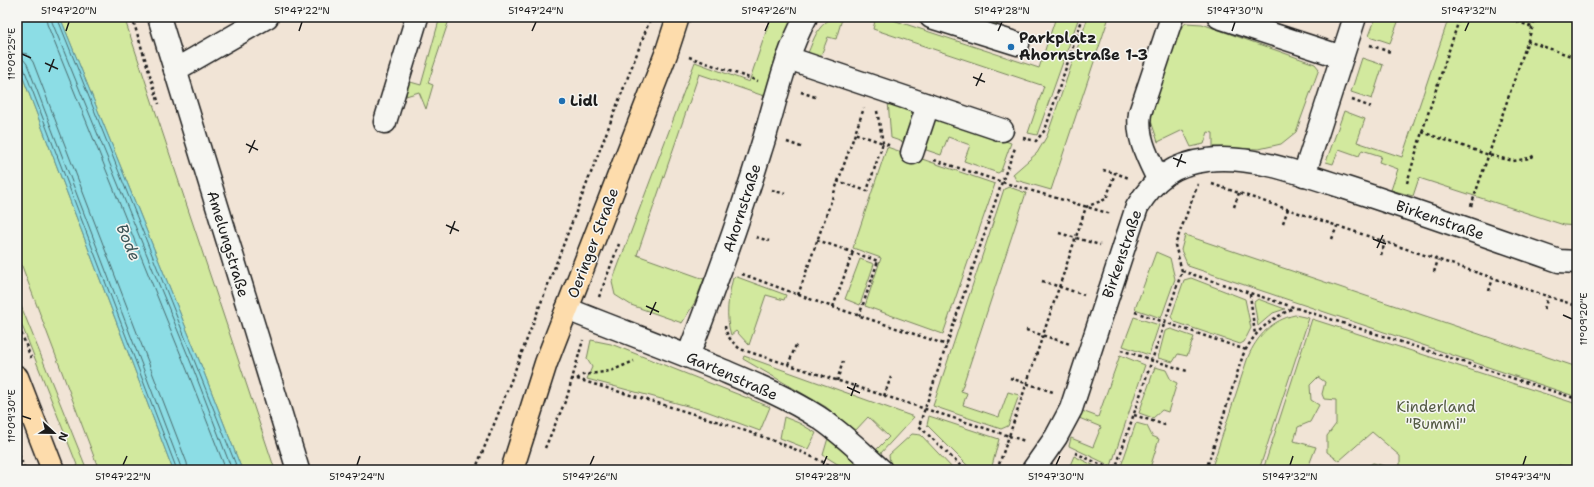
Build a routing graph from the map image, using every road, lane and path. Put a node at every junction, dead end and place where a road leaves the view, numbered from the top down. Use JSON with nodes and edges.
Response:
{"nodes":[{"id":1,"x":159,"y":17,"type":"edge"},
{"id":2,"x":267,"y":17,"type":"edge"},
{"id":3,"x":417,"y":17,"type":"edge"},
{"id":4,"x":651,"y":17,"type":"edge"},
{"id":5,"x":678,"y":17,"type":"edge"},
{"id":6,"x":806,"y":17,"type":"edge"},
{"id":7,"x":931,"y":17,"type":"edge"},
{"id":8,"x":1083,"y":17,"type":"edge"},
{"id":9,"x":1172,"y":17,"type":"edge"},
{"id":10,"x":1219,"y":17,"type":"edge"},
{"id":11,"x":1356,"y":17,"type":"edge"},
{"id":12,"x":1460,"y":17,"type":"edge"},
{"id":13,"x":1506,"y":17,"type":"edge"},
{"id":14,"x":1536,"y":17,"type":"edge"},
{"id":15,"x":1532,"y":27,"type":"junction"},
{"id":16,"x":1528,"y":41,"type":"junction"},
{"id":17,"x":1018,"y":44,"type":"dead end"},
{"id":18,"x":1384,"y":50,"type":"dead end"},
{"id":19,"x":691,"y":51,"type":"dead end"},
{"id":20,"x":1390,"y":52,"type":"dead end"},
{"id":21,"x":1342,"y":57,"type":"junction"},
{"id":22,"x":788,"y":58,"type":"junction"},
{"id":23,"x":1577,"y":58,"type":"edge"},
{"id":24,"x":175,"y":70,"type":"junction"},
{"id":25,"x":872,"y":87,"type":"junction"},
{"id":26,"x":780,"y":88,"type":"junction"},
{"id":27,"x":803,"y":93,"type":"dead end"},
{"id":28,"x":818,"y":98,"type":"dead end"},
{"id":29,"x":928,"y":105,"type":"junction"},
{"id":30,"x":1366,"y":105,"type":"dead end"},
{"id":31,"x":1372,"y":107,"type":"dead end"},
{"id":32,"x":385,"y":122,"type":"dead end"},
{"id":33,"x":1422,"y":132,"type":"junction"},
{"id":34,"x":854,"y":133,"type":"junction"},
{"id":35,"x":1011,"y":133,"type":"junction"},
{"id":36,"x":787,"y":142,"type":"dead end"},
{"id":37,"x":883,"y":143,"type":"junction"},
{"id":38,"x":801,"y":147,"type":"dead end"},
{"id":39,"x":912,"y":152,"type":"junction"},
{"id":40,"x":1489,"y":155,"type":"junction"},
{"id":41,"x":1535,"y":155,"type":"dead end"},
{"id":42,"x":1207,"y":160,"type":"junction"},
{"id":43,"x":1103,"y":170,"type":"dead end"},
{"id":44,"x":1115,"y":173,"type":"junction"},
{"id":45,"x":1155,"y":174,"type":"junction"},
{"id":46,"x":1304,"y":175,"type":"junction"},
{"id":47,"x":837,"y":180,"type":"junction"},
{"id":48,"x":1200,"y":180,"type":"junction"},
{"id":49,"x":1002,"y":182,"type":"junction"},
{"id":50,"x":772,"y":190,"type":"dead end"},
{"id":51,"x":1239,"y":193,"type":"junction"},
{"id":52,"x":785,"y":194,"type":"dead end"},
{"id":53,"x":1401,"y":205,"type":"junction"},
{"id":54,"x":1086,"y":207,"type":"junction"},
{"id":55,"x":1234,"y":207,"type":"dead end"},
{"id":56,"x":1288,"y":209,"type":"junction"},
{"id":57,"x":1132,"y":220,"type":"junction"},
{"id":58,"x":1283,"y":223,"type":"dead end"},
{"id":59,"x":1336,"y":226,"type":"junction"},
{"id":60,"x":1463,"y":227,"type":"junction"},
{"id":61,"x":1059,"y":232,"type":"dead end"},
{"id":62,"x":755,"y":237,"type":"dead end"},
{"id":63,"x":1076,"y":238,"type":"junction"},
{"id":64,"x":1332,"y":239,"type":"dead end"},
{"id":65,"x":817,"y":240,"type":"junction"},
{"id":66,"x":769,"y":241,"type":"dead end"},
{"id":67,"x":1385,"y":242,"type":"junction"},
{"id":68,"x":619,"y":244,"type":"dead end"},
{"id":69,"x":853,"y":252,"type":"junction"},
{"id":70,"x":1122,"y":252,"type":"junction"},
{"id":71,"x":1381,"y":255,"type":"dead end"},
{"id":72,"x":1438,"y":260,"type":"junction"},
{"id":73,"x":1577,"y":262,"type":"edge"},
{"id":74,"x":723,"y":267,"type":"junction"},
{"id":75,"x":1182,"y":272,"type":"junction"},
{"id":76,"x":1434,"y":272,"type":"dead end"},
{"id":77,"x":1493,"y":278,"type":"junction"},
{"id":78,"x":1042,"y":281,"type":"dead end"},
{"id":79,"x":1059,"y":287,"type":"junction"},
{"id":80,"x":1489,"y":291,"type":"dead end"},
{"id":81,"x":798,"y":294,"type":"junction"},
{"id":82,"x":1250,"y":294,"type":"junction"},
{"id":83,"x":1548,"y":297,"type":"junction"},
{"id":84,"x":1106,"y":302,"type":"junction"},
{"id":85,"x":1577,"y":306,"type":"edge"},
{"id":86,"x":833,"y":307,"type":"junction"},
{"id":87,"x":1294,"y":308,"type":"junction"},
{"id":88,"x":567,"y":309,"type":"junction"},
{"id":89,"x":1544,"y":309,"type":"dead end"},
{"id":90,"x":1134,"y":312,"type":"dead end"},
{"id":91,"x":859,"y":316,"type":"junction"},
{"id":92,"x":591,"y":318,"type":"junction"},
{"id":93,"x":1164,"y":323,"type":"junction"},
{"id":94,"x":725,"y":325,"type":"dead end"},
{"id":95,"x":1026,"y":330,"type":"dead end"},
{"id":96,"x":1042,"y":335,"type":"junction"},
{"id":97,"x":1255,"y":335,"type":"junction"},
{"id":98,"x":660,"y":345,"type":"junction"},
{"id":99,"x":796,"y":345,"type":"dead end"},
{"id":100,"x":947,"y":345,"type":"junction"},
{"id":101,"x":1090,"y":350,"type":"junction"},
{"id":102,"x":1121,"y":350,"type":"dead end"},
{"id":103,"x":1246,"y":350,"type":"junction"},
{"id":104,"x":688,"y":356,"type":"junction"},
{"id":105,"x":1152,"y":360,"type":"junction"},
{"id":106,"x":843,"y":361,"type":"dead end"},
{"id":107,"x":788,"y":365,"type":"junction"},
{"id":108,"x":1186,"y":371,"type":"dead end"},
{"id":109,"x":17,"y":377,"type":"edge"},
{"id":110,"x":891,"y":377,"type":"dead end"},
{"id":111,"x":1010,"y":378,"type":"dead end"},
{"id":112,"x":571,"y":379,"type":"junction"},
{"id":113,"x":577,"y":379,"type":"junction"},
{"id":114,"x":837,"y":381,"type":"junction"},
{"id":115,"x":1026,"y":383,"type":"junction"},
{"id":116,"x":884,"y":396,"type":"junction"},
{"id":117,"x":1074,"y":398,"type":"junction"},
{"id":118,"x":1577,"y":399,"type":"edge"},
{"id":119,"x":925,"y":409,"type":"junction"},
{"id":120,"x":1134,"y":415,"type":"junction"},
{"id":121,"x":1168,"y":426,"type":"dead end"},
{"id":122,"x":1009,"y":436,"type":"junction"},
{"id":123,"x":17,"y":449,"type":"edge"},
{"id":124,"x":1075,"y":453,"type":"dead end"},
{"id":125,"x":542,"y":455,"type":"dead end"},
{"id":126,"x":25,"y":470,"type":"edge"},
{"id":127,"x":53,"y":470,"type":"edge"},
{"id":128,"x":298,"y":470,"type":"edge"},
{"id":129,"x":475,"y":470,"type":"edge"},
{"id":130,"x":512,"y":470,"type":"edge"},
{"id":131,"x":838,"y":470,"type":"edge"},
{"id":132,"x":881,"y":470,"type":"edge"},
{"id":133,"x":965,"y":470,"type":"edge"},
{"id":134,"x":997,"y":470,"type":"edge"},
{"id":135,"x":1033,"y":470,"type":"edge"},
{"id":136,"x":1114,"y":470,"type":"edge"},
{"id":137,"x":1206,"y":470,"type":"edge"}],
"edges":[{"from":1,"to":24,"type":"street","name":"Amelungstraße"},
{"from":2,"to":24,"type":"street"},
{"from":3,"to":32,"type":"street"},
{"from":4,"to":129,"type":"path"},
{"from":5,"to":88,"type":"main road","name":"Oeringer Straße"},
{"from":6,"to":22,"type":"street","name":"Ahornstraße"},
{"from":7,"to":17,"type":"street"},
{"from":8,"to":35,"type":"path"},
{"from":9,"to":45,"type":"street"},
{"from":10,"to":21,"type":"street"},
{"from":11,"to":21,"type":"street"},
{"from":12,"to":33,"type":"path"},
{"from":13,"to":15,"type":"path"},
{"from":14,"to":15,"type":"path"},
{"from":15,"to":16,"type":"path"},
{"from":16,"to":23,"type":"path"},
{"from":16,"to":40,"type":"path"},
{"from":18,"to":20,"type":"path"},
{"from":19,"to":26,"type":"path"},
{"from":21,"to":46,"type":"street"},
{"from":22,"to":25,"type":"street"},
{"from":22,"to":26,"type":"street","name":"Ahornstraße"},
{"from":24,"to":128,"type":"street","name":"Amelungstraße"},
{"from":25,"to":29,"type":"street"},
{"from":25,"to":34,"type":"path"},
{"from":25,"to":37,"type":"path"},
{"from":26,"to":74,"type":"street","name":"Ahornstraße"},
{"from":27,"to":28,"type":"path"},
{"from":29,"to":35,"type":"street"},
{"from":29,"to":39,"type":"street"},
{"from":30,"to":31,"type":"path"},
{"from":33,"to":40,"type":"path"},
{"from":33,"to":53,"type":"path"},
{"from":34,"to":37,"type":"path"},
{"from":34,"to":47,"type":"path"},
{"from":35,"to":49,"type":"path"},
{"from":36,"to":38,"type":"path"},
{"from":37,"to":39,"type":"path"},
{"from":37,"to":47,"type":"path"},
{"from":39,"to":49,"type":"path"},
{"from":40,"to":41,"type":"path"},
{"from":40,"to":60,"type":"path"},
{"from":42,"to":45,"type":"street","name":"Birkenstraße"},
{"from":42,"to":46,"type":"street","name":"Birkenstraße"},
{"from":42,"to":48,"type":"path"},
{"from":43,"to":44,"type":"path"},
{"from":44,"to":45,"type":"path"},
{"from":44,"to":54,"type":"path"},
{"from":45,"to":57,"type":"street","name":"Birkenstraße"},
{"from":46,"to":53,"type":"street","name":"Birkenstraße"},
{"from":47,"to":65,"type":"path"},
{"from":48,"to":51,"type":"path"},
{"from":48,"to":75,"type":"path"},
{"from":49,"to":54,"type":"path"},
{"from":49,"to":100,"type":"path"},
{"from":50,"to":52,"type":"path"},
{"from":51,"to":55,"type":"path"},
{"from":51,"to":56,"type":"path"},
{"from":53,"to":60,"type":"street","name":"Birkenstraße"},
{"from":54,"to":57,"type":"path"},
{"from":54,"to":63,"type":"path"},
{"from":56,"to":58,"type":"path"},
{"from":56,"to":59,"type":"path"},
{"from":57,"to":70,"type":"street","name":"Birkenstraße"},
{"from":59,"to":64,"type":"path"},
{"from":59,"to":67,"type":"path"},
{"from":60,"to":73,"type":"street","name":"Birkenstraße"},
{"from":61,"to":63,"type":"path"},
{"from":62,"to":66,"type":"path"},
{"from":63,"to":70,"type":"path"},
{"from":63,"to":79,"type":"path"},
{"from":65,"to":69,"type":"path"},
{"from":65,"to":81,"type":"path"},
{"from":67,"to":71,"type":"path"},
{"from":67,"to":72,"type":"path"},
{"from":68,"to":92,"type":"path"},
{"from":69,"to":86,"type":"path"},
{"from":69,"to":91,"type":"path"},
{"from":70,"to":84,"type":"street","name":"Birkenstraße"},
{"from":72,"to":76,"type":"path"},
{"from":72,"to":77,"type":"path"},
{"from":74,"to":81,"type":"path"},
{"from":74,"to":104,"type":"street","name":"Ahornstraße"},
{"from":75,"to":82,"type":"path"},
{"from":75,"to":93,"type":"path"},
{"from":77,"to":80,"type":"path"},
{"from":77,"to":83,"type":"path"},
{"from":78,"to":79,"type":"path"},
{"from":79,"to":84,"type":"path"},
{"from":79,"to":96,"type":"path"},
{"from":81,"to":86,"type":"path"},
{"from":82,"to":87,"type":"path"},
{"from":82,"to":97,"type":"path"},
{"from":83,"to":85,"type":"path"},
{"from":83,"to":89,"type":"path"},
{"from":84,"to":101,"type":"street","name":"Birkenstraße"},
{"from":86,"to":91,"type":"path"},
{"from":87,"to":97,"type":"path"},
{"from":87,"to":118,"type":"path"},
{"from":88,"to":92,"type":"street","name":"Gartenstraße"},
{"from":88,"to":130,"type":"main road","name":"Oeringer Straße"},
{"from":90,"to":93,"type":"path"},
{"from":91,"to":100,"type":"path"},
{"from":92,"to":98,"type":"street","name":"Gartenstraße"},
{"from":92,"to":112,"type":"path"},
{"from":93,"to":103,"type":"path"},
{"from":93,"to":105,"type":"path"},
{"from":94,"to":107,"type":"path"},
{"from":95,"to":96,"type":"path"},
{"from":96,"to":101,"type":"path"},
{"from":96,"to":115,"type":"path"},
{"from":97,"to":103,"type":"path"},
{"from":98,"to":104,"type":"street","name":"Gartenstraße"},
{"from":98,"to":113,"type":"path"},
{"from":99,"to":107,"type":"path"},
{"from":100,"to":119,"type":"path"},
{"from":101,"to":117,"type":"street","name":"Birkenstraße"},
{"from":102,"to":105,"type":"path"},
{"from":103,"to":137,"type":"path"},
{"from":104,"to":132,"type":"street","name":"Gartenstraße"},
{"from":105,"to":108,"type":"path"},
{"from":105,"to":120,"type":"path"},
{"from":106,"to":114,"type":"path"},
{"from":107,"to":114,"type":"path"},
{"from":109,"to":127,"type":"main road"},
{"from":110,"to":116,"type":"path"},
{"from":111,"to":115,"type":"path"},
{"from":112,"to":113,"type":"path"},
{"from":112,"to":125,"type":"path"},
{"from":113,"to":131,"type":"path"},
{"from":114,"to":116,"type":"path"},
{"from":115,"to":117,"type":"path"},
{"from":115,"to":122,"type":"path"},
{"from":116,"to":119,"type":"path"},
{"from":117,"to":135,"type":"street","name":"Birkenstraße"},
{"from":119,"to":122,"type":"path"},
{"from":119,"to":133,"type":"path"},
{"from":120,"to":121,"type":"path"},
{"from":120,"to":136,"type":"path"},
{"from":122,"to":134,"type":"path"},
{"from":123,"to":126,"type":"path"},
{"from":124,"to":136,"type":"path"}]}
